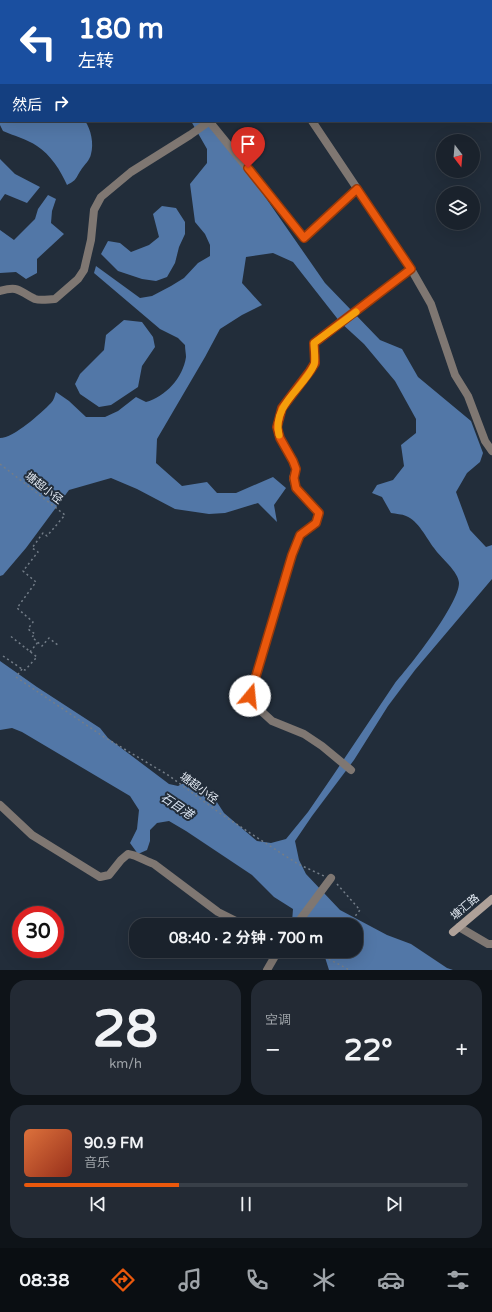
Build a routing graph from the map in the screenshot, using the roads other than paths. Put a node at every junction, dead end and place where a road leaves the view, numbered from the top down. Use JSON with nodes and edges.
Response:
{"nodes":[{"id":1,"x":209,"y":122,"type":"edge"},
{"id":2,"x":211,"y":122,"type":"edge"},
{"id":3,"x":313,"y":122,"type":"edge"},
{"id":4,"x":357,"y":189,"type":"junction"},
{"id":5,"x":411,"y":269,"type":"junction"},
{"id":6,"x":0,"y":291,"type":"edge"},
{"id":7,"x":492,"y":451,"type":"edge"},
{"id":8,"x":351,"y":770,"type":"dead end"},
{"id":9,"x":0,"y":805,"type":"edge"},
{"id":10,"x":332,"y":878,"type":"road end"},
{"id":11,"x":492,"y":899,"type":"edge"},
{"id":12,"x":230,"y":918,"type":"edge"},
{"id":13,"x":301,"y":918,"type":"edge"},
{"id":14,"x":492,"y":944,"type":"edge"},
{"id":15,"x":274,"y":958,"type":"edge"},
{"id":16,"x":267,"y":970,"type":"edge"}],
"edges":[{"from":1,"to":6,"type":"street"},
{"from":2,"to":4,"type":"street"},
{"from":3,"to":4,"type":"street"},
{"from":4,"to":5,"type":"street"},
{"from":5,"to":7,"type":"street"},
{"from":5,"to":8,"type":"street"},
{"from":9,"to":12,"type":"street"},
{"from":10,"to":13,"type":"street"},
{"from":11,"to":14,"type":"street","name":"塘汇路"},
{"from":15,"to":16,"type":"street"}]}
